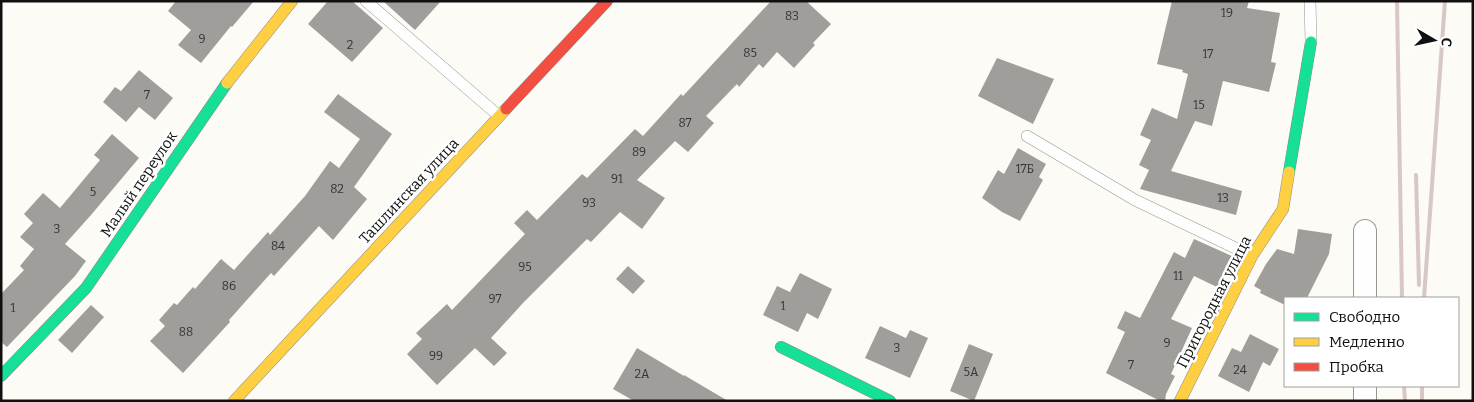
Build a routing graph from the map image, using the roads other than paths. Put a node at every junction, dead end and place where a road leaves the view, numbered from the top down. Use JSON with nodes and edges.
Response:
{"nodes":[{"id":1,"x":292,"y":1,"type":"edge"},
{"id":2,"x":366,"y":1,"type":"edge"},
{"id":3,"x":607,"y":1,"type":"edge"},
{"id":4,"x":1310,"y":1,"type":"edge"},
{"id":5,"x":1311,"y":42,"type":"joint"},
{"id":6,"x":499,"y":116,"type":"junction"},
{"id":7,"x":1028,"y":136,"type":"dead end"},
{"id":8,"x":1365,"y":231,"type":"dead end"},
{"id":9,"x":1252,"y":256,"type":"junction"},
{"id":10,"x":1365,"y":297,"type":"edge"},
{"id":11,"x":781,"y":347,"type":"dead end"},
{"id":12,"x":1,"y":376,"type":"edge"},
{"id":13,"x":1365,"y":387,"type":"edge"},
{"id":14,"x":234,"y":401,"type":"edge"},
{"id":15,"x":890,"y":401,"type":"edge"},
{"id":16,"x":1180,"y":401,"type":"edge"},
{"id":17,"x":1365,"y":401,"type":"edge"}],
"edges":[{"from":1,"to":12,"type":"street","name":"Малый переулок"},
{"from":2,"to":6,"type":"lane"},
{"from":3,"to":6,"type":"street","name":"Ташлинская улица"},
{"from":4,"to":5,"type":"lane"},
{"from":5,"to":9,"type":"street","name":"Пригородная улица"},
{"from":6,"to":14,"type":"street","name":"Ташлинская улица"},
{"from":7,"to":9,"type":"lane"},
{"from":8,"to":10,"type":"street"},
{"from":9,"to":16,"type":"street","name":"Пригородная улица"},
{"from":11,"to":15,"type":"street"},
{"from":13,"to":17,"type":"street"}]}
